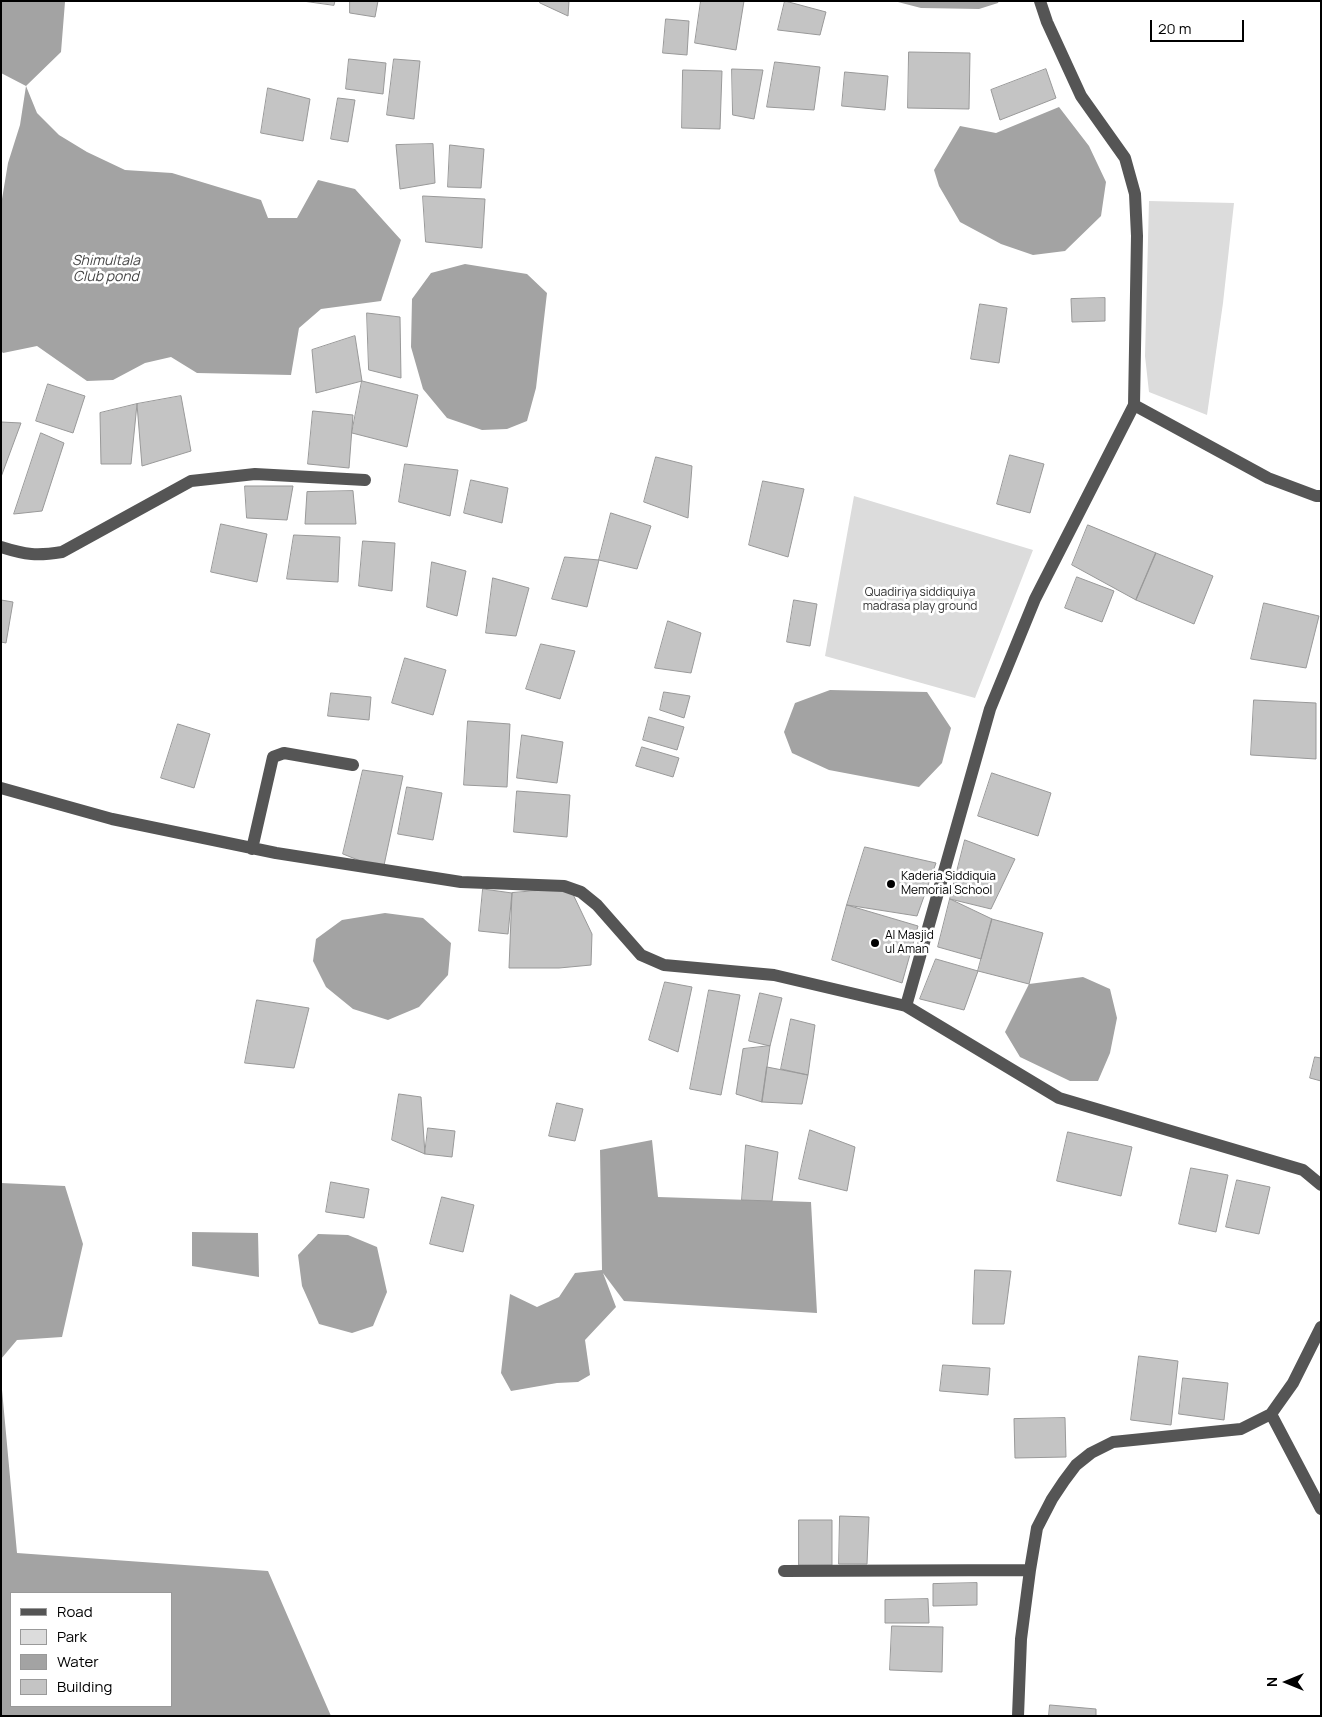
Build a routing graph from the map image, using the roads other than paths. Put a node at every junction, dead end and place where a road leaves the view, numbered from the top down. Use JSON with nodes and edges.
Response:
{"nodes":[{"id":1,"x":1040,"y":1,"type":"edge"},
{"id":2,"x":1134,"y":405,"type":"junction"},
{"id":3,"x":365,"y":480,"type":"dead end"},
{"id":4,"x":1321,"y":496,"type":"edge"},
{"id":5,"x":1,"y":547,"type":"edge"},
{"id":6,"x":353,"y":765,"type":"dead end"},
{"id":7,"x":1,"y":788,"type":"edge"},
{"id":8,"x":252,"y":849,"type":"junction"},
{"id":9,"x":906,"y":1006,"type":"junction"},
{"id":10,"x":1321,"y":1185,"type":"edge"},
{"id":11,"x":1321,"y":1327,"type":"edge"},
{"id":12,"x":1271,"y":1414,"type":"junction"},
{"id":13,"x":1321,"y":1509,"type":"edge"},
{"id":14,"x":1030,"y":1570,"type":"junction"},
{"id":15,"x":784,"y":1571,"type":"dead end"},
{"id":16,"x":1018,"y":1716,"type":"edge"}],
"edges":[{"from":1,"to":2,"type":"street"},
{"from":2,"to":4,"type":"street"},
{"from":2,"to":9,"type":"street"},
{"from":3,"to":5,"type":"street"},
{"from":6,"to":8,"type":"street"},
{"from":7,"to":8,"type":"street"},
{"from":8,"to":9,"type":"street"},
{"from":9,"to":10,"type":"street"},
{"from":11,"to":12,"type":"street"},
{"from":12,"to":13,"type":"street"},
{"from":12,"to":14,"type":"street"},
{"from":14,"to":15,"type":"street"},
{"from":14,"to":16,"type":"street"}]}
